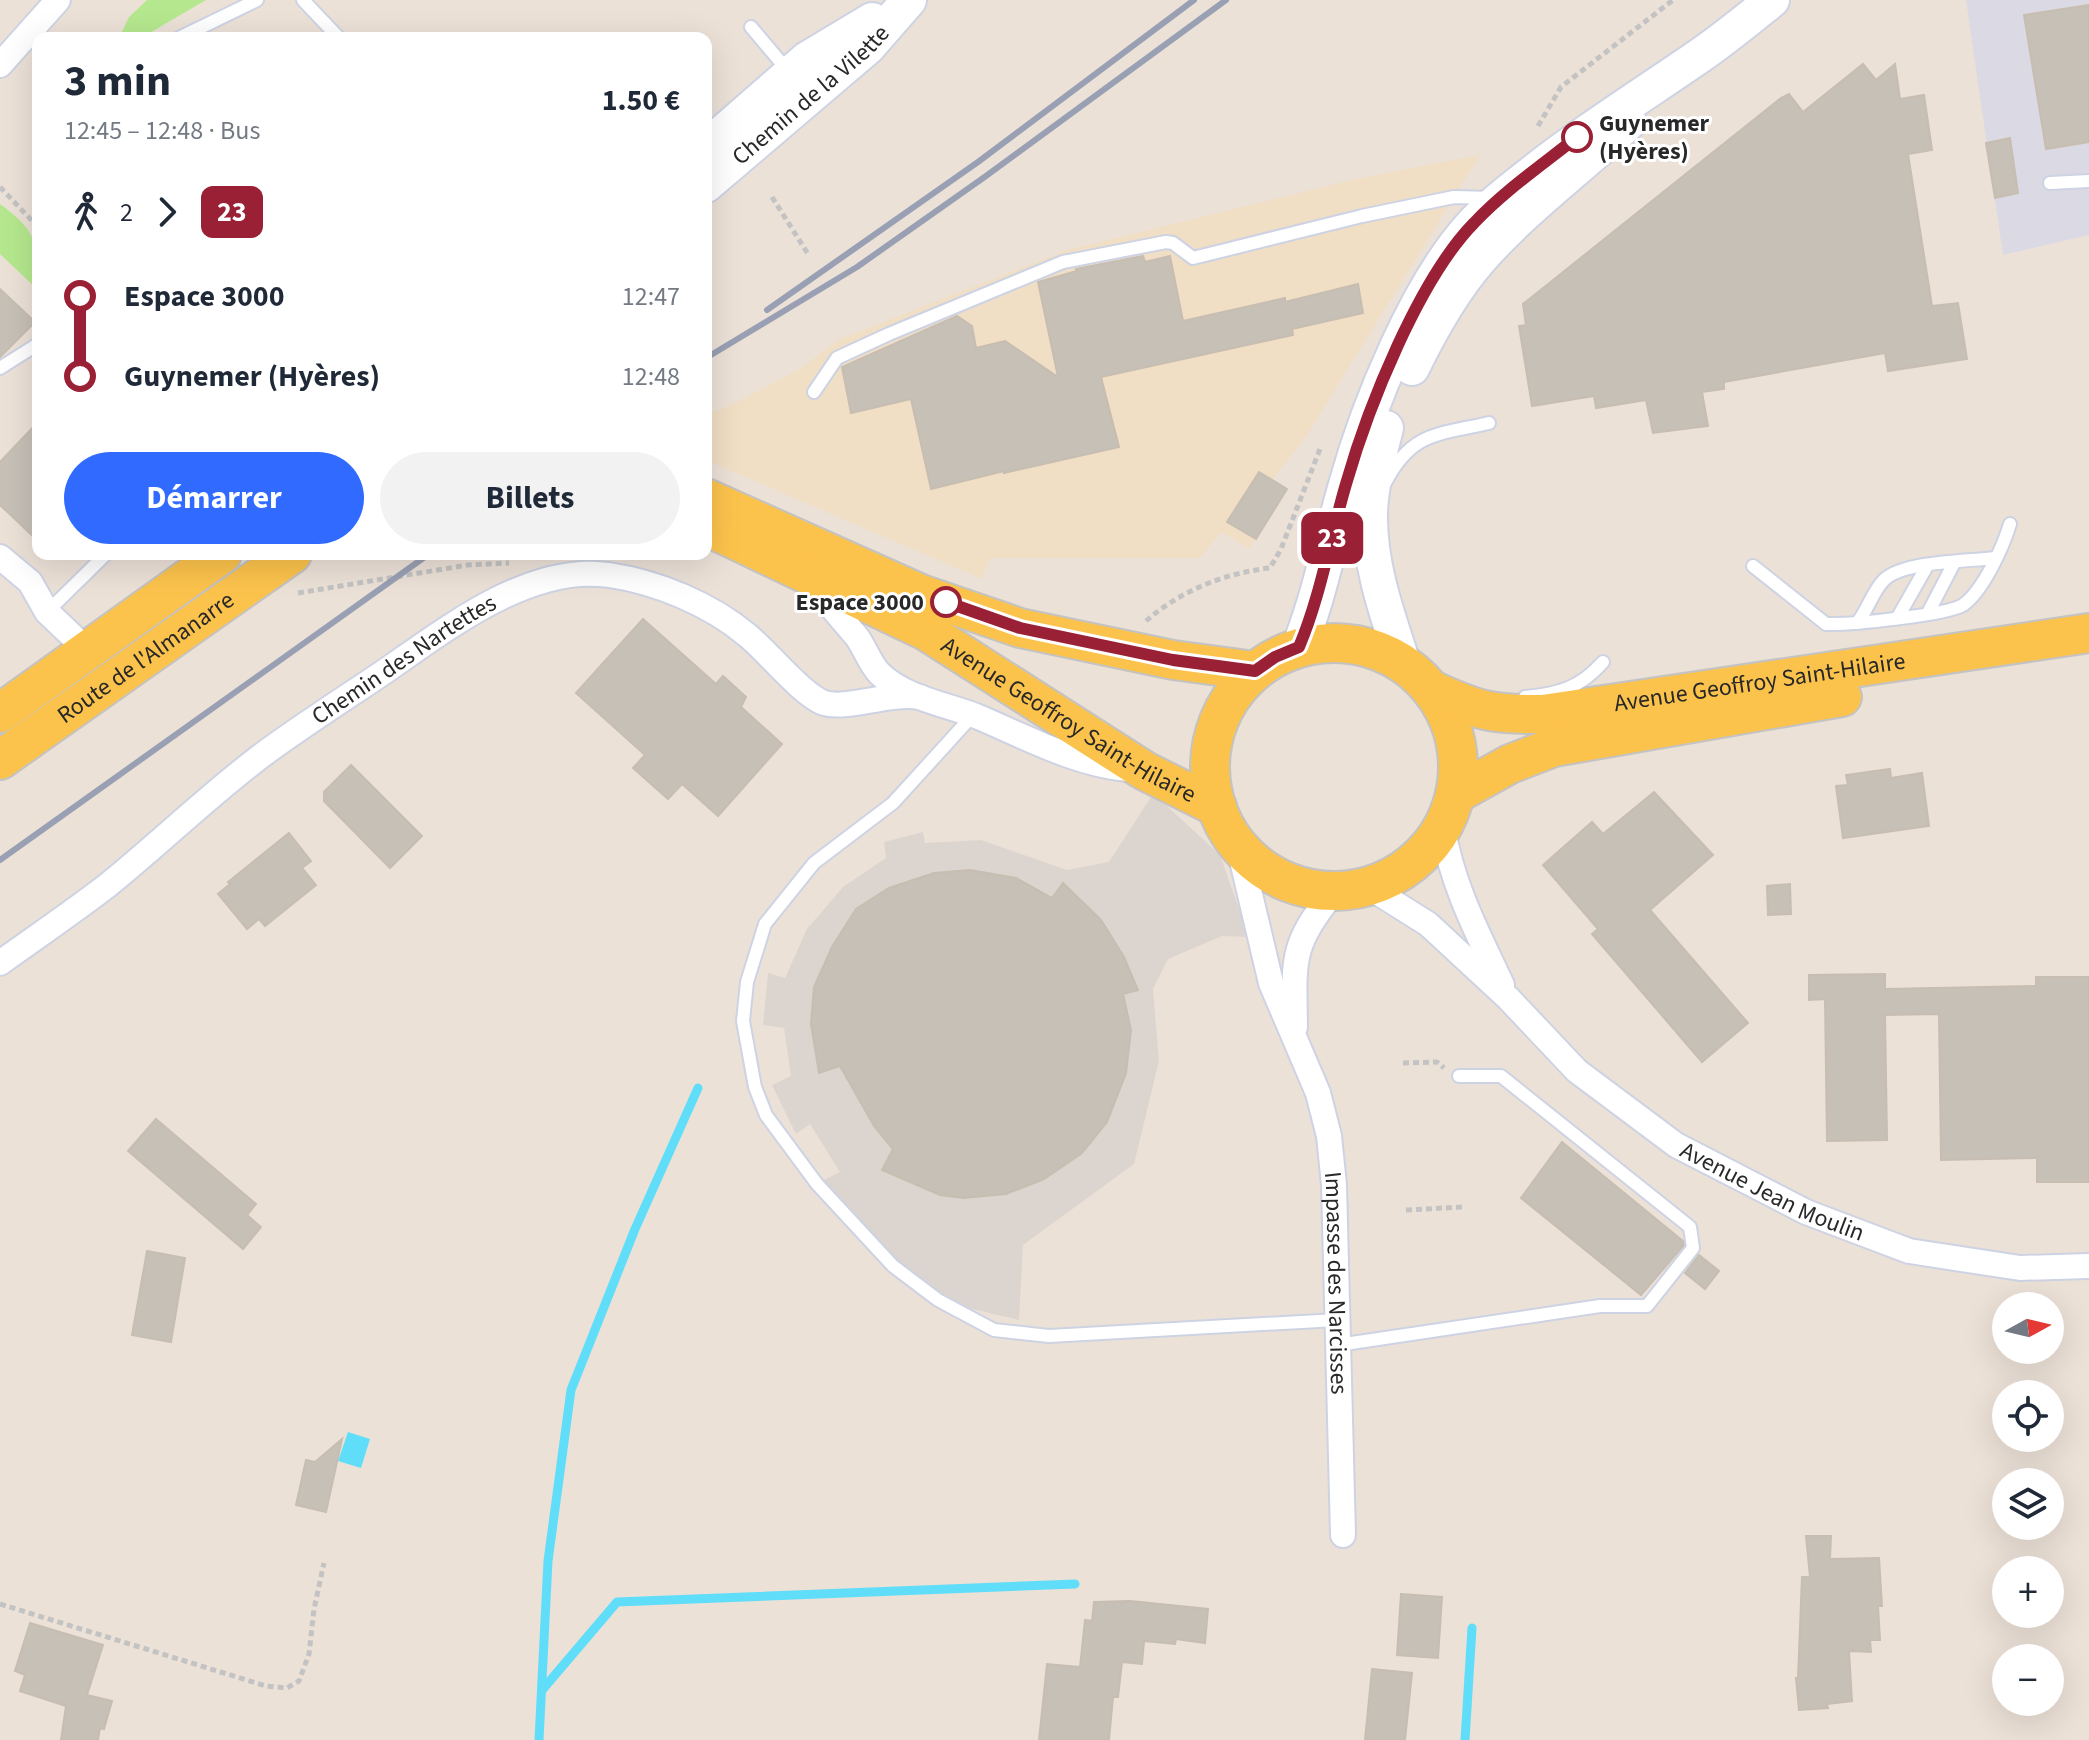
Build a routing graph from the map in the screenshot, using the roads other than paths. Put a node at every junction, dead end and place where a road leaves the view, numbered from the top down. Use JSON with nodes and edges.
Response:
{"nodes":[{"id":1,"x":58,"y":0,"type":"edge"},
{"id":2,"x":257,"y":0,"type":"edge"},
{"id":3,"x":303,"y":0,"type":"edge"},
{"id":4,"x":908,"y":0,"type":"edge"},
{"id":5,"x":1772,"y":0,"type":"edge"},
{"id":6,"x":751,"y":27,"type":"dead end"},
{"id":7,"x":191,"y":32,"type":"edge"},
{"id":8,"x":333,"y":32,"type":"edge"},
{"id":9,"x":0,"y":65,"type":"edge"},
{"id":10,"x":800,"y":85,"type":"junction"},
{"id":11,"x":712,"y":143,"type":"edge"},
{"id":12,"x":712,"y":179,"type":"edge"},
{"id":13,"x":2089,"y":181,"type":"edge"},
{"id":14,"x":2050,"y":183,"type":"dead end"},
{"id":15,"x":1510,"y":209,"type":"junction"},
{"id":16,"x":32,"y":348,"type":"edge"},
{"id":17,"x":0,"y":368,"type":"edge"},
{"id":18,"x":814,"y":392,"type":"dead end"},
{"id":19,"x":1489,"y":423,"type":"dead end"},
{"id":20,"x":712,"y":501,"type":"edge"},
{"id":21,"x":1370,"y":511,"type":"junction"},
{"id":22,"x":2010,"y":524,"type":"dead end"},
{"id":23,"x":712,"y":529,"type":"edge"},
{"id":24,"x":0,"y":557,"type":"edge"},
{"id":25,"x":1996,"y":558,"type":"junction"},
{"id":26,"x":100,"y":560,"type":"edge"},
{"id":27,"x":214,"y":560,"type":"edge"},
{"id":28,"x":283,"y":560,"type":"edge"},
{"id":29,"x":1954,"y":563,"type":"junction"},
{"id":30,"x":1753,"y":566,"type":"dead end"},
{"id":31,"x":1927,"y":566,"type":"junction"},
{"id":32,"x":806,"y":575,"type":"junction"},
{"id":33,"x":47,"y":612,"type":"junction"},
{"id":34,"x":1928,"y":613,"type":"junction"},
{"id":35,"x":1898,"y":617,"type":"junction"},
{"id":36,"x":1857,"y":623,"type":"junction"},
{"id":37,"x":2089,"y":633,"type":"edge"},
{"id":38,"x":1299,"y":647,"type":"junction"},
{"id":39,"x":88,"y":651,"type":"junction"},
{"id":40,"x":2089,"y":659,"type":"edge"},
{"id":41,"x":871,"y":660,"type":"junction"},
{"id":42,"x":1603,"y":662,"type":"dead end"},
{"id":43,"x":1403,"y":663,"type":"junction"},
{"id":44,"x":1255,"y":671,"type":"junction"},
{"id":45,"x":1432,"y":690,"type":"junction"},
{"id":46,"x":1480,"y":695,"type":"dead end"},
{"id":47,"x":1506,"y":696,"type":"dead end"},
{"id":48,"x":920,"y":697,"type":"junction"},
{"id":49,"x":846,"y":704,"type":"junction"},
{"id":50,"x":0,"y":713,"type":"edge"},
{"id":51,"x":973,"y":715,"type":"junction"},
{"id":52,"x":0,"y":760,"type":"edge"},
{"id":53,"x":1145,"y":771,"type":"junction"},
{"id":54,"x":1456,"y":794,"type":"junction"},
{"id":55,"x":1217,"y":807,"type":"junction"},
{"id":56,"x":1443,"y":829,"type":"junction"},
{"id":57,"x":1239,"y":848,"type":"junction"},
{"id":58,"x":1351,"y":890,"type":"junction"},
{"id":59,"x":0,"y":963,"type":"edge"},
{"id":60,"x":1508,"y":998,"type":"junction"},
{"id":61,"x":1295,"y":1037,"type":"junction"},
{"id":62,"x":1453,"y":1074,"type":"road end"},
{"id":63,"x":2089,"y":1266,"type":"edge"},
{"id":64,"x":1337,"y":1320,"type":"junction"},
{"id":65,"x":1338,"y":1345,"type":"junction"},
{"id":66,"x":1343,"y":1535,"type":"dead end"}],
"edges":[{"from":1,"to":9,"type":"street"},
{"from":2,"to":7,"type":"lane"},
{"from":3,"to":8,"type":"lane"},
{"from":4,"to":10,"type":"street","name":"Chemin de la Vilette"},
{"from":5,"to":15,"type":"street"},
{"from":6,"to":10,"type":"lane"},
{"from":10,"to":11,"type":"street","name":"Chemin de la Vilette"},
{"from":10,"to":12,"type":"street","name":"Chemin de la Vilette"},
{"from":13,"to":14,"type":"lane"},
{"from":15,"to":18,"type":"lane"},
{"from":15,"to":21,"type":"street"},
{"from":15,"to":38,"type":"street"},
{"from":16,"to":17,"type":"lane"},
{"from":19,"to":21,"type":"lane"},
{"from":20,"to":44,"type":"main road","name":"Avenue Geoffroy Saint-Hilaire"},
{"from":21,"to":43,"type":"street"},
{"from":22,"to":25,"type":"lane"},
{"from":23,"to":32,"type":"main road","name":"Avenue Geoffroy Saint-Hilaire"},
{"from":24,"to":33,"type":"street"},
{"from":25,"to":29,"type":"lane"},
{"from":25,"to":34,"type":"lane"},
{"from":26,"to":33,"type":"lane"},
{"from":27,"to":39,"type":"main road","name":"Route de l'Almanarre"},
{"from":28,"to":52,"type":"main road","name":"Route de l'Almanarre"},
{"from":29,"to":31,"type":"lane"},
{"from":29,"to":34,"type":"lane"},
{"from":30,"to":36,"type":"lane"},
{"from":31,"to":35,"type":"lane"},
{"from":31,"to":36,"type":"lane"},
{"from":32,"to":41,"type":"street"},
{"from":32,"to":53,"type":"main road","name":"Avenue Geoffroy Saint-Hilaire"},
{"from":33,"to":39,"type":"street"},
{"from":34,"to":35,"type":"lane"},
{"from":35,"to":36,"type":"lane"},
{"from":37,"to":45,"type":"main road","name":"Avenue Geoffroy Saint-Hilaire"},
{"from":38,"to":43,"type":"main road"},
{"from":38,"to":44,"type":"main road"},
{"from":39,"to":50,"type":"main road","name":"Route de l'Almanarre"},
{"from":40,"to":54,"type":"main road","name":"Avenue Geoffroy Saint-Hilaire"},
{"from":41,"to":48,"type":"street"},
{"from":41,"to":49,"type":"street"},
{"from":42,"to":47,"type":"lane"},
{"from":43,"to":45,"type":"main road"},
{"from":44,"to":55,"type":"main road"},
{"from":45,"to":46,"type":"lane"},
{"from":45,"to":54,"type":"main road"},
{"from":48,"to":49,"type":"street","name":"Chemin des Nartettes"},
{"from":48,"to":51,"type":"street"},
{"from":49,"to":59,"type":"street","name":"Chemin des Nartettes"},
{"from":51,"to":53,"type":"street"},
{"from":51,"to":64,"type":"lane"},
{"from":53,"to":55,"type":"main road","name":"Avenue Geoffroy Saint-Hilaire"},
{"from":54,"to":56,"type":"main road"},
{"from":55,"to":57,"type":"main road"},
{"from":56,"to":58,"type":"main road"},
{"from":56,"to":60,"type":"street","name":"Avenue Jean Moulin"},
{"from":57,"to":58,"type":"main road"},
{"from":57,"to":61,"type":"street","name":"Impasse des Narcisses"},
{"from":58,"to":60,"type":"street","name":"Avenue Jean Moulin"},
{"from":58,"to":61,"type":"street","name":"Impasse des Narcisses"},
{"from":60,"to":63,"type":"street","name":"Avenue Jean Moulin"},
{"from":61,"to":64,"type":"street","name":"Impasse des Narcisses"},
{"from":62,"to":65,"type":"lane"},
{"from":64,"to":65,"type":"street","name":"Impasse des Narcisses"},
{"from":65,"to":66,"type":"street","name":"Impasse des Narcisses"}]}
